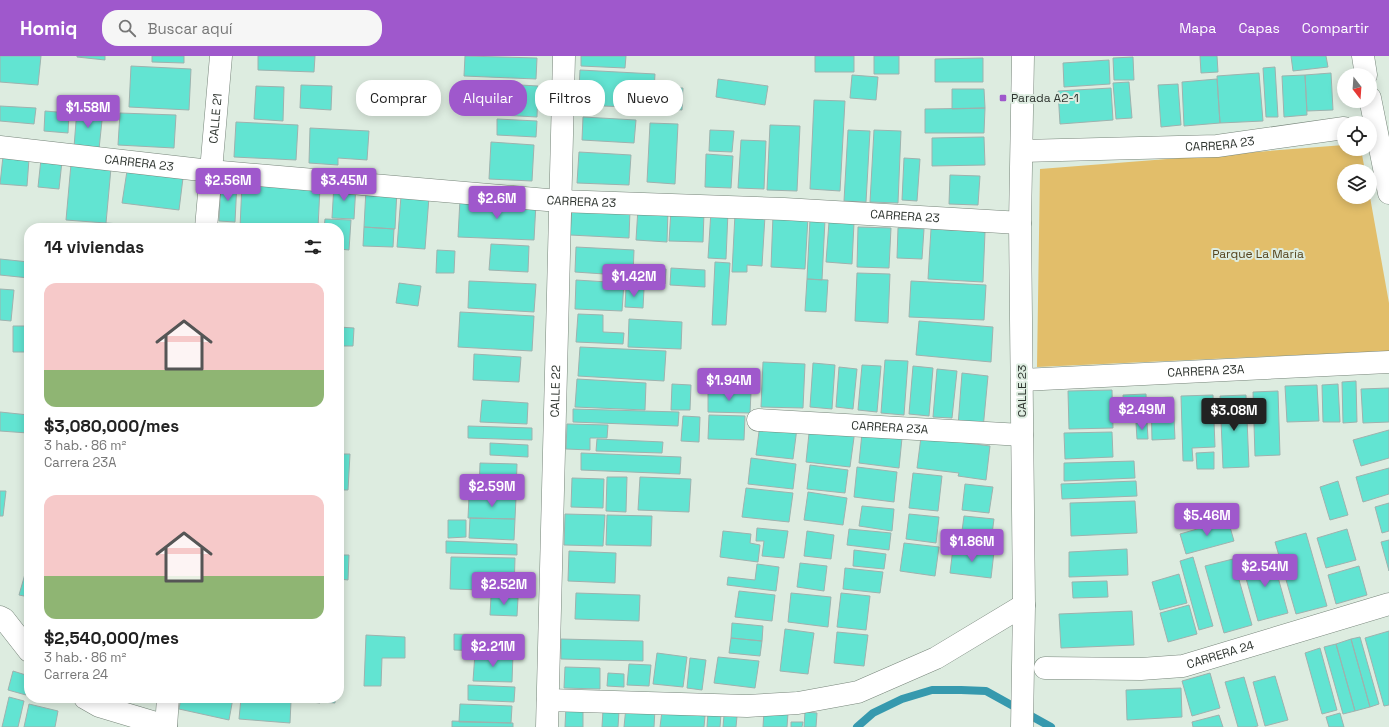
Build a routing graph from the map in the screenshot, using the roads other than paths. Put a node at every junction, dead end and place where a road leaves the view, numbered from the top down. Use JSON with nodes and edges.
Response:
{"nodes":[{"id":1,"x":221,"y":56,"type":"edge"},
{"id":2,"x":564,"y":56,"type":"edge"},
{"id":3,"x":1023,"y":56,"type":"edge"},
{"id":4,"x":1363,"y":56,"type":"edge"},
{"id":5,"x":1365,"y":68,"type":"edge"},
{"id":6,"x":1373,"y":108,"type":"edge"},
{"id":7,"x":1378,"y":122,"type":"edge"},
{"id":8,"x":1337,"y":129,"type":"edge"},
{"id":9,"x":0,"y":147,"type":"edge"},
{"id":10,"x":1022,"y":151,"type":"junction"},
{"id":11,"x":210,"y":171,"type":"junction"},
{"id":12,"x":1389,"y":193,"type":"edge"},
{"id":13,"x":559,"y":201,"type":"junction"},
{"id":14,"x":1020,"y":222,"type":"junction"},
{"id":15,"x":206,"y":223,"type":"edge"},
{"id":16,"x":1389,"y":362,"type":"edge"},
{"id":17,"x":1022,"y":380,"type":"junction"},
{"id":18,"x":758,"y":420,"type":"dead end"},
{"id":19,"x":1022,"y":435,"type":"junction"},
{"id":20,"x":1389,"y":604,"type":"edge"},
{"id":21,"x":1024,"y":605,"type":"junction"},
{"id":22,"x":0,"y":617,"type":"edge"},
{"id":23,"x":24,"y":645,"type":"edge"},
{"id":24,"x":1045,"y":668,"type":"dead end"},
{"id":25,"x":548,"y":700,"type":"junction"},
{"id":26,"x":94,"y":703,"type":"edge"},
{"id":27,"x":168,"y":703,"type":"edge"},
{"id":28,"x":166,"y":726,"type":"edge"},
{"id":29,"x":547,"y":727,"type":"edge"},
{"id":30,"x":1022,"y":727,"type":"edge"}],
"edges":[{"from":1,"to":11,"type":"street","name":"CALLE 21"},
{"from":2,"to":13,"type":"street","name":"CALLE 22"},
{"from":3,"to":10,"type":"street","name":"CALLE 23"},
{"from":4,"to":5,"type":"street"},
{"from":6,"to":7,"type":"street"},
{"from":7,"to":12,"type":"street"},
{"from":8,"to":10,"type":"street","name":"CARRERA 23"},
{"from":9,"to":11,"type":"street","name":"CARRERA 23"},
{"from":10,"to":14,"type":"street","name":"CALLE 23"},
{"from":11,"to":13,"type":"street","name":"CARRERA 23"},
{"from":11,"to":15,"type":"street","name":"CALLE 21"},
{"from":13,"to":14,"type":"street","name":"CARRERA 23"},
{"from":13,"to":25,"type":"street","name":"CALLE 22"},
{"from":14,"to":17,"type":"street","name":"CALLE 23"},
{"from":16,"to":17,"type":"street","name":"CARRERA 23A"},
{"from":17,"to":19,"type":"street","name":"CALLE 23"},
{"from":18,"to":19,"type":"street","name":"CARRERA 23A"},
{"from":19,"to":21,"type":"street","name":"CALLE 23"},
{"from":20,"to":24,"type":"street","name":"CARRERA 24"},
{"from":21,"to":25,"type":"street"},
{"from":21,"to":30,"type":"street","name":"CALLE 23"},
{"from":22,"to":23,"type":"street"},
{"from":25,"to":29,"type":"street","name":"CALLE 22"},
{"from":26,"to":28,"type":"street"},
{"from":27,"to":28,"type":"street"}]}
